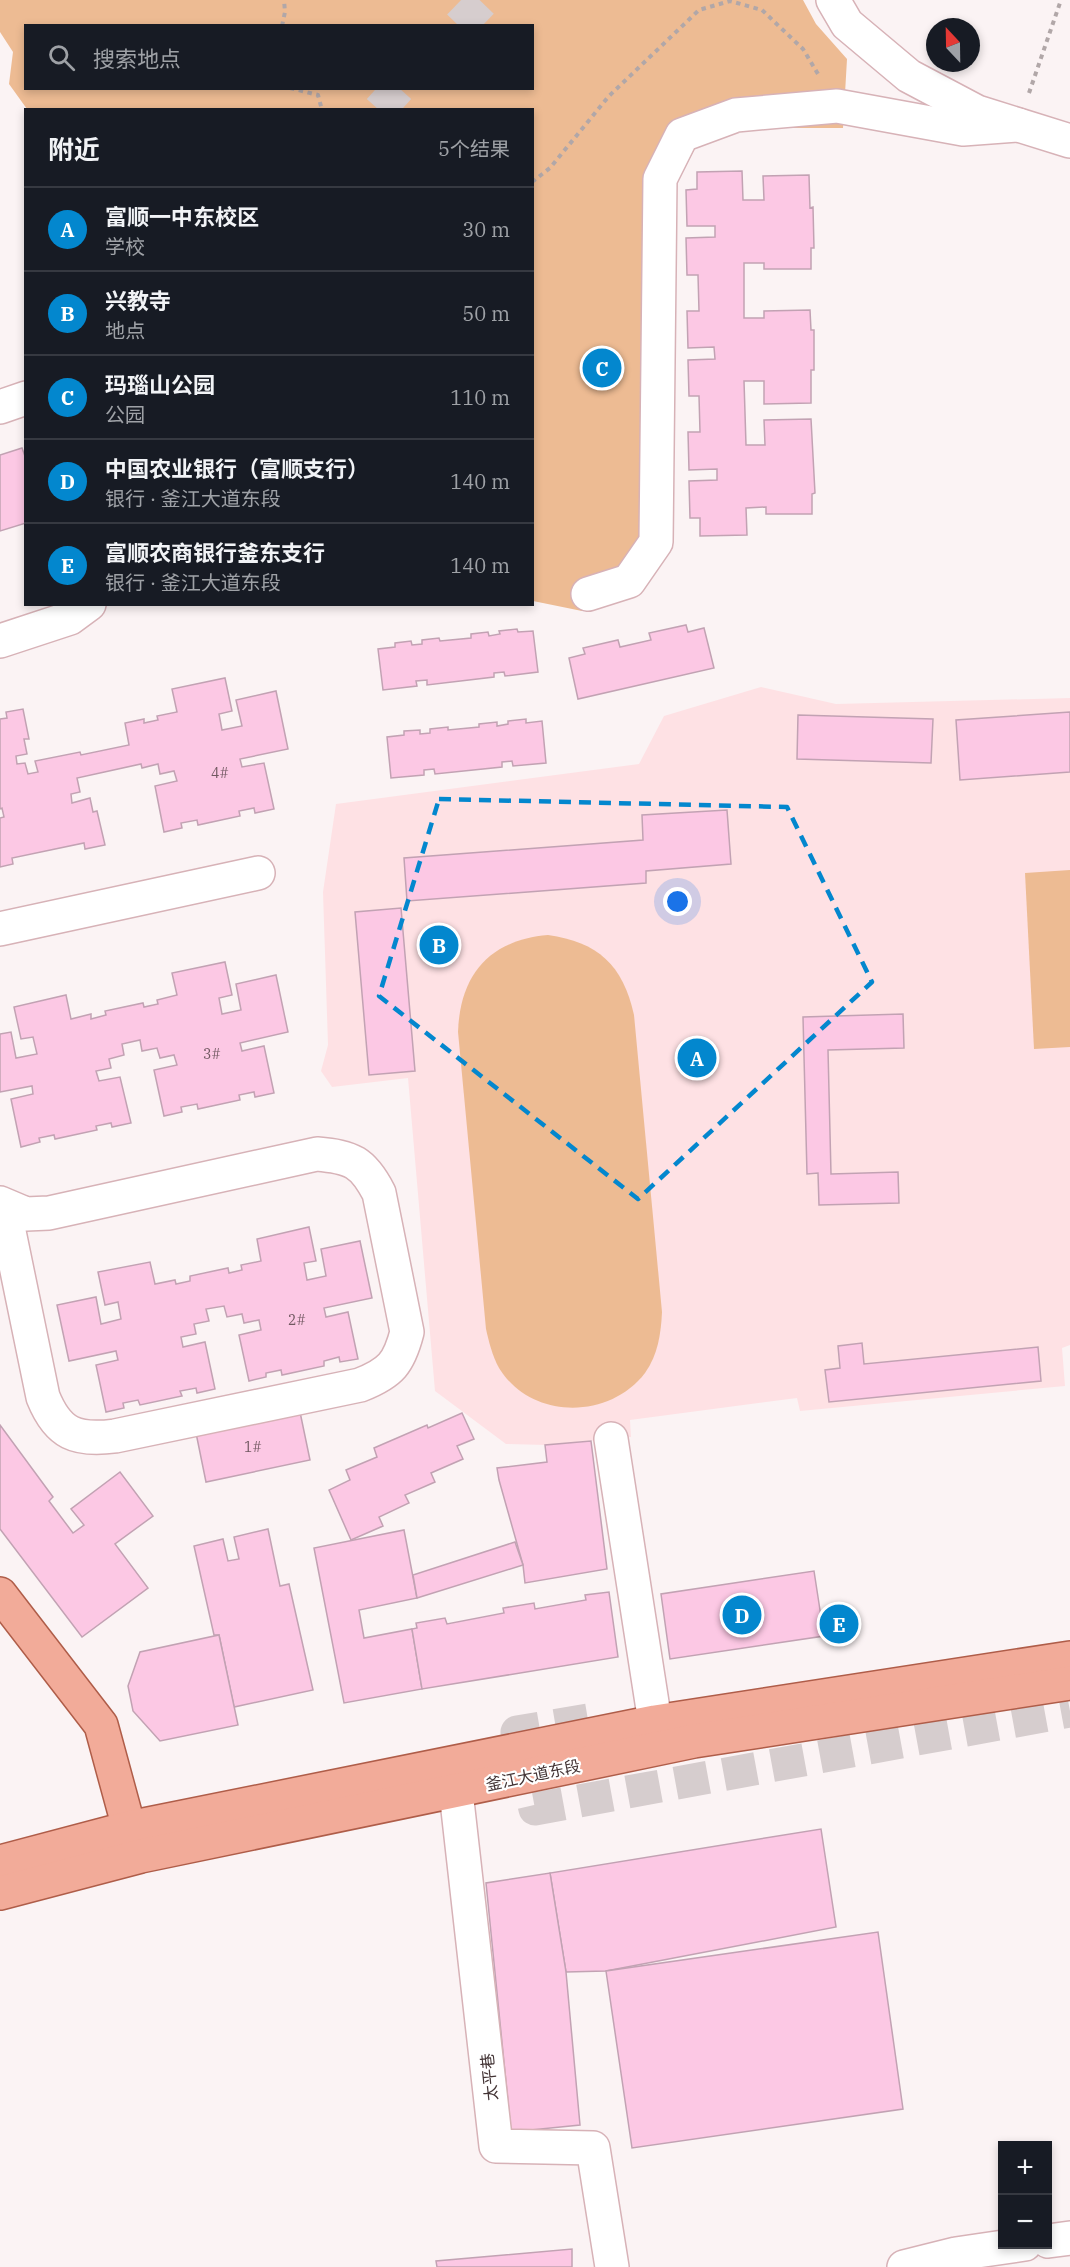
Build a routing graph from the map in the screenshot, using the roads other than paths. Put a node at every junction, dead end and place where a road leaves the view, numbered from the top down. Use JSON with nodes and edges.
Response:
{"nodes":[{"id":1,"x":833,"y":0,"type":"edge"},
{"id":2,"x":1018,"y":125,"type":"junction"},
{"id":3,"x":1070,"y":141,"type":"edge"},
{"id":4,"x":24,"y":399,"type":"edge"},
{"id":5,"x":0,"y":407,"type":"edge"},
{"id":6,"x":588,"y":594,"type":"dead end"},
{"id":7,"x":85,"y":606,"type":"edge"},
{"id":8,"x":0,"y":641,"type":"edge"},
{"id":9,"x":258,"y":873,"type":"dead end"},
{"id":10,"x":0,"y":929,"type":"edge"},
{"id":11,"x":0,"y":1203,"type":"edge"},
{"id":12,"x":49,"y":1213,"type":"junction"},
{"id":13,"x":16,"y":1266,"type":"junction"},
{"id":14,"x":611,"y":1439,"type":"dead end"},
{"id":15,"x":0,"y":1594,"type":"edge"},
{"id":16,"x":1070,"y":1658,"type":"edge"},
{"id":17,"x":1070,"y":1683,"type":"edge"},
{"id":18,"x":655,"y":1722,"type":"junction"},
{"id":19,"x":456,"y":1792,"type":"junction"},
{"id":20,"x":129,"y":1828,"type":"junction"},
{"id":21,"x":0,"y":1862,"type":"edge"},
{"id":22,"x":0,"y":1893,"type":"edge"},
{"id":23,"x":1070,"y":2238,"type":"edge"},
{"id":24,"x":1052,"y":2240,"type":"edge"},
{"id":25,"x":998,"y":2248,"type":"edge"},
{"id":26,"x":612,"y":2267,"type":"edge"},
{"id":27,"x":904,"y":2267,"type":"edge"}],
"edges":[{"from":1,"to":2,"type":"street"},
{"from":2,"to":3,"type":"street"},
{"from":2,"to":6,"type":"street"},
{"from":4,"to":5,"type":"street"},
{"from":7,"to":8,"type":"street"},
{"from":9,"to":10,"type":"street"},
{"from":11,"to":12,"type":"street"},
{"from":11,"to":13,"type":"street"},
{"from":12,"to":13,"type":"street"},
{"from":12,"to":13,"type":"street"},
{"from":14,"to":18,"type":"street"},
{"from":15,"to":20,"type":"main road"},
{"from":16,"to":18,"type":"main road","name":"釜江大道东段"},
{"from":17,"to":19,"type":"main road","name":"釜江大道东段"},
{"from":18,"to":20,"type":"main road","name":"釜江大道东段"},
{"from":19,"to":22,"type":"main road","name":"釜江大道东段"},
{"from":19,"to":26,"type":"street","name":"太平巷"},
{"from":20,"to":21,"type":"main road","name":"釜江大道东段"},
{"from":23,"to":24,"type":"street"},
{"from":25,"to":27,"type":"street"}]}
